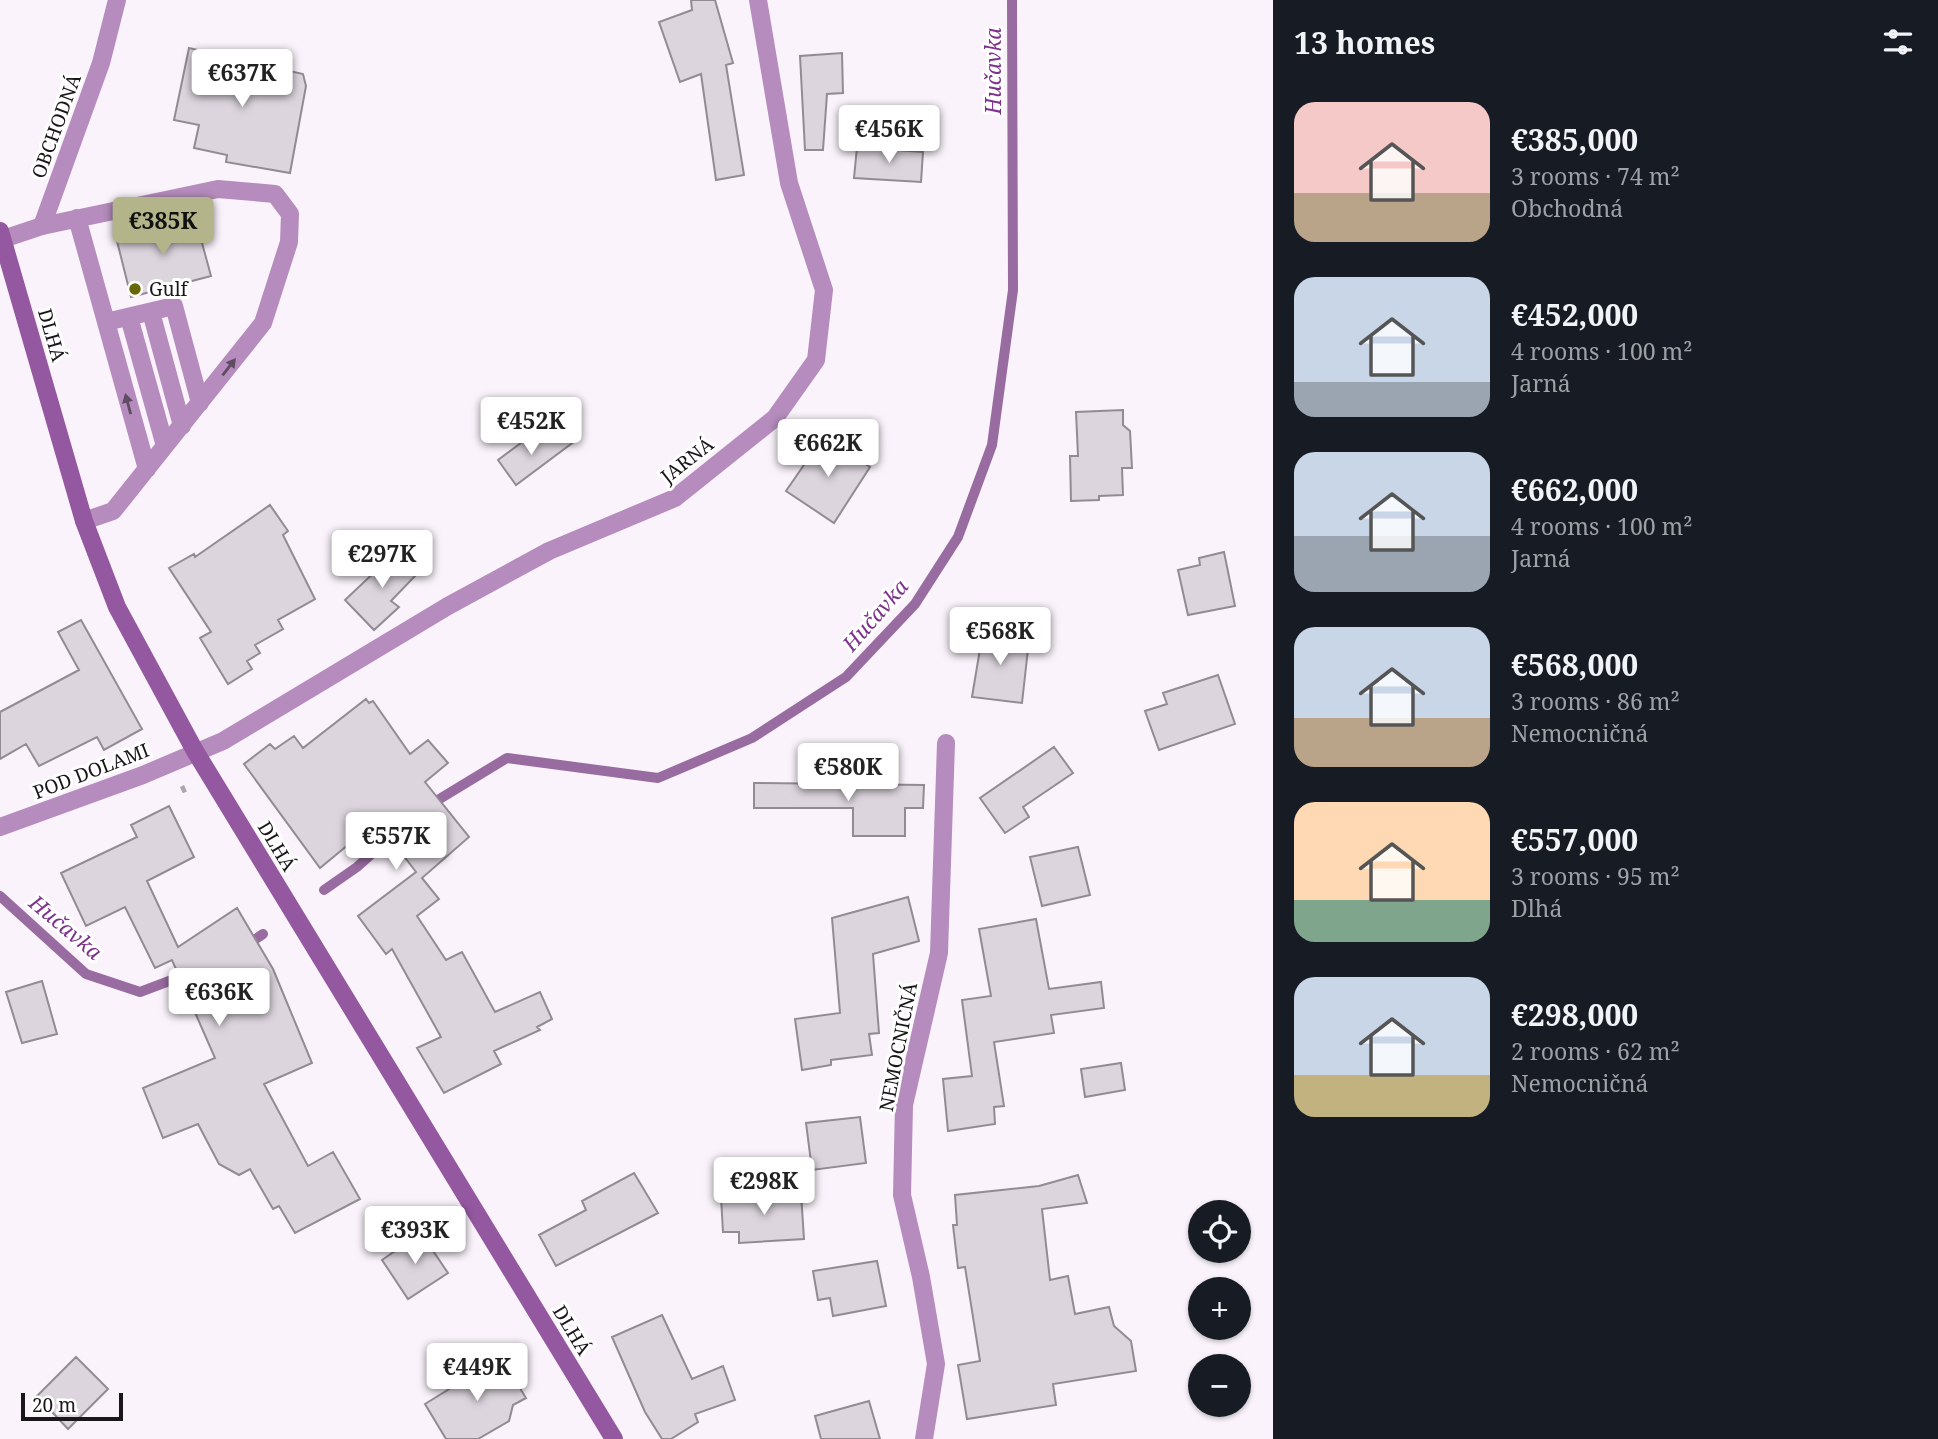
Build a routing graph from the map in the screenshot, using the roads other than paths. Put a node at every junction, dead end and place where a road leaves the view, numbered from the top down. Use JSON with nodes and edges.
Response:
{"nodes":[{"id":1,"x":117,"y":0,"type":"edge"},
{"id":2,"x":758,"y":0,"type":"edge"},
{"id":3,"x":78,"y":218,"type":"junction"},
{"id":4,"x":42,"y":226,"type":"junction"},
{"id":5,"x":1,"y":235,"type":"edge"},
{"id":6,"x":151,"y":312,"type":"junction"},
{"id":7,"x":129,"y":317,"type":"junction"},
{"id":8,"x":106,"y":322,"type":"junction"},
{"id":9,"x":200,"y":403,"type":"junction"},
{"id":10,"x":182,"y":426,"type":"junction"},
{"id":11,"x":165,"y":446,"type":"junction"},
{"id":12,"x":147,"y":470,"type":"junction"},
{"id":13,"x":84,"y":521,"type":"junction"},
{"id":14,"x":946,"y":743,"type":"dead end"},
{"id":15,"x":195,"y":751,"type":"junction"},
{"id":16,"x":0,"y":827,"type":"edge"},
{"id":17,"x":614,"y":1439,"type":"edge"},
{"id":18,"x":924,"y":1439,"type":"edge"}],
"edges":[{"from":1,"to":4,"type":"street","name":"OBCHODNÁ"},
{"from":2,"to":15,"type":"street","name":"JARNÁ"},
{"from":3,"to":4,"type":"street"},
{"from":3,"to":8,"type":"street"},
{"from":9,"to":3,"type":"street","one_way":true},
{"from":4,"to":5,"type":"street"},
{"from":5,"to":13,"type":"street","name":"DLHÁ"},
{"from":6,"to":7,"type":"street"},
{"from":6,"to":9,"type":"street"},
{"from":6,"to":10,"type":"street"},
{"from":7,"to":8,"type":"street"},
{"from":7,"to":11,"type":"street"},
{"from":12,"to":8,"type":"street","one_way":true},
{"from":9,"to":10,"type":"street"},
{"from":10,"to":11,"type":"street"},
{"from":11,"to":12,"type":"street"},
{"from":12,"to":13,"type":"street"},
{"from":13,"to":15,"type":"street","name":"DLHÁ"},
{"from":14,"to":18,"type":"street","name":"NEMOCNIČNÁ"},
{"from":15,"to":16,"type":"street","name":"POD DOLAMI"},
{"from":15,"to":17,"type":"street","name":"DLHÁ"}]}
